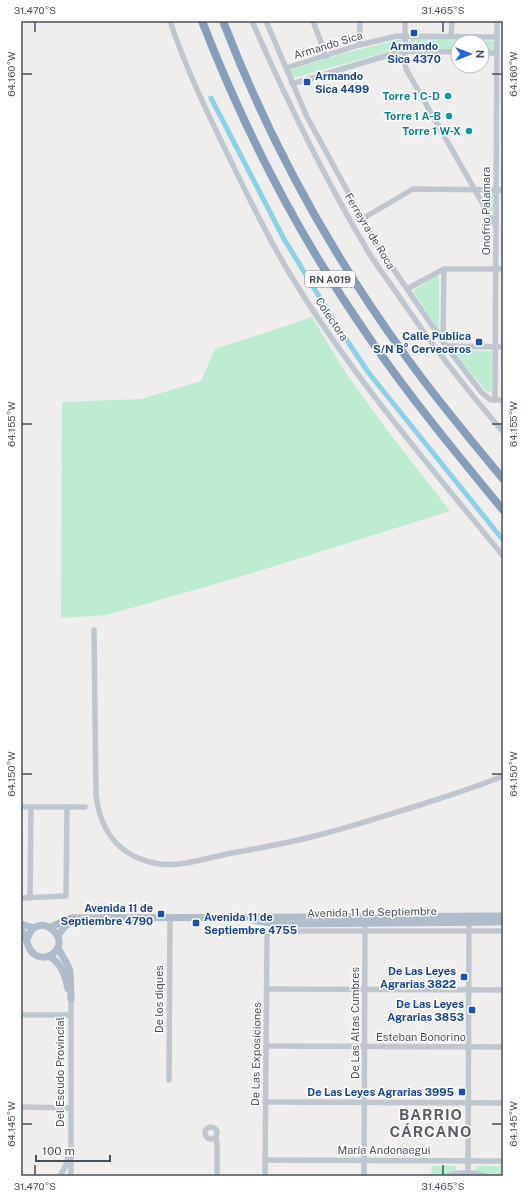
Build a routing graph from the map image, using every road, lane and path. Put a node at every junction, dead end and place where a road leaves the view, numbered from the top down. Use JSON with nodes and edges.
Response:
{"nodes":[{"id":1,"x":170,"y":21,"type":"edge"},
{"id":2,"x":202,"y":21,"type":"edge"},
{"id":3,"x":223,"y":21,"type":"edge"},
{"id":4,"x":252,"y":21,"type":"edge"},
{"id":5,"x":266,"y":21,"type":"edge"},
{"id":6,"x":313,"y":21,"type":"edge"},
{"id":7,"x":360,"y":21,"type":"edge"},
{"id":8,"x":405,"y":21,"type":"edge"},
{"id":9,"x":452,"y":21,"type":"edge"},
{"id":10,"x":496,"y":21,"type":"edge"},
{"id":11,"x":452,"y":34,"type":"edge"},
{"id":12,"x":405,"y":35,"type":"junction"},
{"id":13,"x":450,"y":36,"type":"edge"},
{"id":14,"x":490,"y":37,"type":"edge"},
{"id":15,"x":496,"y":37,"type":"junction"},
{"id":16,"x":359,"y":45,"type":"junction"},
{"id":17,"x":405,"y":51,"type":"junction"},
{"id":18,"x":450,"y":52,"type":"edge"},
{"id":19,"x":490,"y":53,"type":"edge"},
{"id":20,"x":496,"y":53,"type":"junction"},
{"id":21,"x":326,"y":56,"type":"junction"},
{"id":22,"x":286,"y":68,"type":"junction"},
{"id":23,"x":292,"y":84,"type":"junction"},
{"id":24,"x":475,"y":189,"type":"junction"},
{"id":25,"x":496,"y":190,"type":"junction"},
{"id":26,"x":503,"y":190,"type":"edge"},
{"id":27,"x":362,"y":219,"type":"junction"},
{"id":28,"x":496,"y":225,"type":"junction"},
{"id":29,"x":496,"y":268,"type":"junction"},
{"id":30,"x":444,"y":269,"type":"junction"},
{"id":31,"x":503,"y":269,"type":"edge"},
{"id":32,"x":407,"y":290,"type":"junction"},
{"id":33,"x":444,"y":344,"type":"junction"},
{"id":34,"x":496,"y":347,"type":"junction"},
{"id":35,"x":503,"y":347,"type":"edge"},
{"id":36,"x":495,"y":400,"type":"junction"},
{"id":37,"x":503,"y":400,"type":"edge"},
{"id":38,"x":503,"y":432,"type":"edge"},
{"id":39,"x":503,"y":479,"type":"edge"},
{"id":40,"x":503,"y":510,"type":"edge"},
{"id":41,"x":503,"y":556,"type":"edge"},
{"id":42,"x":94,"y":630,"type":"dead end"},
{"id":43,"x":503,"y":776,"type":"edge"},
{"id":44,"x":21,"y":807,"type":"edge"},
{"id":45,"x":31,"y":807,"type":"junction"},
{"id":46,"x":67,"y":807,"type":"junction"},
{"id":47,"x":85,"y":807,"type":"dead end"},
{"id":48,"x":21,"y":898,"type":"edge"},
{"id":49,"x":30,"y":898,"type":"junction"},
{"id":50,"x":503,"y":916,"type":"edge"},
{"id":51,"x":170,"y":918,"type":"junction"},
{"id":52,"x":242,"y":918,"type":"junction"},
{"id":53,"x":88,"y":919,"type":"junction"},
{"id":54,"x":469,"y":919,"type":"junction"},
{"id":55,"x":503,"y":922,"type":"edge"},
{"id":56,"x":21,"y":924,"type":"edge"},
{"id":57,"x":365,"y":924,"type":"junction"},
{"id":58,"x":51,"y":927,"type":"junction"},
{"id":59,"x":34,"y":928,"type":"junction"},
{"id":60,"x":21,"y":930,"type":"edge"},
{"id":61,"x":469,"y":930,"type":"junction"},
{"id":62,"x":503,"y":931,"type":"edge"},
{"id":63,"x":58,"y":935,"type":"junction"},
{"id":64,"x":27,"y":940,"type":"junction"},
{"id":65,"x":58,"y":948,"type":"junction"},
{"id":66,"x":49,"y":956,"type":"junction"},
{"id":67,"x":267,"y":988,"type":"junction"},
{"id":68,"x":365,"y":989,"type":"junction"},
{"id":69,"x":468,"y":989,"type":"junction"},
{"id":70,"x":503,"y":990,"type":"edge"},
{"id":71,"x":71,"y":999,"type":"junction"},
{"id":72,"x":21,"y":1015,"type":"edge"},
{"id":73,"x":71,"y":1016,"type":"junction"},
{"id":74,"x":266,"y":1046,"type":"junction"},
{"id":75,"x":365,"y":1046,"type":"junction"},
{"id":76,"x":468,"y":1047,"type":"junction"},
{"id":77,"x":503,"y":1047,"type":"edge"},
{"id":78,"x":169,"y":1080,"type":"dead end"},
{"id":79,"x":265,"y":1102,"type":"junction"},
{"id":80,"x":364,"y":1103,"type":"junction"},
{"id":81,"x":468,"y":1103,"type":"junction"},
{"id":82,"x":503,"y":1103,"type":"edge"},
{"id":83,"x":21,"y":1107,"type":"edge"},
{"id":84,"x":71,"y":1108,"type":"junction"},
{"id":85,"x":216,"y":1138,"type":"dead end"},
{"id":86,"x":71,"y":1145,"type":"junction"},
{"id":87,"x":265,"y":1160,"type":"junction"},
{"id":88,"x":364,"y":1160,"type":"junction"},
{"id":89,"x":468,"y":1160,"type":"junction"},
{"id":90,"x":503,"y":1160,"type":"edge"},
{"id":91,"x":468,"y":1172,"type":"junction"},
{"id":92,"x":60,"y":1176,"type":"edge"},
{"id":93,"x":71,"y":1176,"type":"edge"},
{"id":94,"x":217,"y":1176,"type":"edge"},
{"id":95,"x":265,"y":1176,"type":"edge"},
{"id":96,"x":364,"y":1176,"type":"edge"},
{"id":97,"x":448,"y":1176,"type":"edge"},
{"id":98,"x":485,"y":1176,"type":"edge"}],
"edges":[{"from":1,"to":41,"type":"street","name":"Colectora"},
{"from":2,"to":40,"type":"highway","number":"RN A019"},
{"from":3,"to":39,"type":"highway","number":"RN A019"},
{"from":4,"to":38,"type":"street","name":"Ferreyra de Roca"},
{"from":5,"to":22,"type":"street","name":"Ferreyra de Roca"},
{"from":6,"to":21,"type":"street"},
{"from":7,"to":16,"type":"street"},
{"from":8,"to":12,"type":"street"},
{"from":9,"to":11,"type":"street"},
{"from":10,"to":15,"type":"street","name":"Onofrio Palamara"},
{"from":12,"to":13,"type":"street","name":"Armando Sica"},
{"from":12,"to":16,"type":"street","name":"Armando Sica"},
{"from":12,"to":17,"type":"street"},
{"from":14,"to":15,"type":"street","name":"Armando Sica"},
{"from":15,"to":20,"type":"street","name":"Onofrio Palamara"},
{"from":16,"to":21,"type":"street","name":"Armando Sica"},
{"from":17,"to":18,"type":"street"},
{"from":17,"to":23,"type":"street"},
{"from":17,"to":24,"type":"street"},
{"from":19,"to":20,"type":"street"},
{"from":20,"to":25,"type":"street","name":"Onofrio Palamara"},
{"from":21,"to":22,"type":"street","name":"Armando Sica"},
{"from":22,"to":23,"type":"street","name":"Ferreyra de Roca"},
{"from":23,"to":27,"type":"street","name":"Ferreyra de Roca"},
{"from":24,"to":25,"type":"street"},
{"from":24,"to":27,"type":"street"},
{"from":24,"to":28,"type":"street"},
{"from":25,"to":26,"type":"street"},
{"from":25,"to":28,"type":"street","name":"Onofrio Palamara"},
{"from":27,"to":32,"type":"street"},
{"from":28,"to":29,"type":"street","name":"Onofrio Palamara"},
{"from":29,"to":30,"type":"street"},
{"from":29,"to":31,"type":"street"},
{"from":29,"to":34,"type":"street","name":"Onofrio Palamara"},
{"from":30,"to":32,"type":"street"},
{"from":30,"to":33,"type":"street"},
{"from":32,"to":33,"type":"street"},
{"from":33,"to":34,"type":"street"},
{"from":33,"to":36,"type":"street"},
{"from":34,"to":35,"type":"street"},
{"from":34,"to":36,"type":"street","name":"Onofrio Palamara"},
{"from":36,"to":37,"type":"street"},
{"from":42,"to":43,"type":"street"},
{"from":44,"to":45,"type":"street"},
{"from":45,"to":46,"type":"street"},
{"from":45,"to":49,"type":"street"},
{"from":46,"to":47,"type":"street"},
{"from":46,"to":49,"type":"street"},
{"from":48,"to":49,"type":"street"},
{"from":50,"to":54,"type":"main road","name":"Avenida 11 de Septiembre"},
{"from":51,"to":52,"type":"main road","name":"Avenida 11 de Septiembre"},
{"from":51,"to":53,"type":"main road","name":"Avenida 11 de Septiembre"},
{"from":51,"to":78,"type":"street","name":"De los diques"},
{"from":52,"to":57,"type":"main road","name":"Avenida 11 de Septiembre"},
{"from":52,"to":57,"type":"main road","name":"Avenida 11 de Septiembre"},
{"from":53,"to":58,"type":"main road"},
{"from":53,"to":63,"type":"main road"},
{"from":54,"to":55,"type":"main road","name":"Avenida 11 de Septiembre"},
{"from":54,"to":57,"type":"main road","name":"Avenida 11 de Septiembre"},
{"from":54,"to":61,"type":"street"},
{"from":56,"to":59,"type":"main road"},
{"from":57,"to":61,"type":"street"},
{"from":57,"to":67,"type":"street","name":"De Las Exposiciones"},
{"from":57,"to":68,"type":"street","name":"De Las Altas Cumbres"},
{"from":58,"to":59,"type":"main road"},
{"from":58,"to":63,"type":"main road"},
{"from":59,"to":64,"type":"main road"},
{"from":60,"to":64,"type":"main road"},
{"from":61,"to":62,"type":"street"},
{"from":61,"to":69,"type":"street"},
{"from":63,"to":65,"type":"main road"},
{"from":64,"to":66,"type":"main road"},
{"from":65,"to":66,"type":"main road"},
{"from":65,"to":71,"type":"main road"},
{"from":66,"to":71,"type":"main road"},
{"from":67,"to":68,"type":"street"},
{"from":67,"to":74,"type":"street","name":"De Las Exposiciones"},
{"from":68,"to":69,"type":"street"},
{"from":68,"to":75,"type":"street","name":"De Las Altas Cumbres"},
{"from":69,"to":70,"type":"street"},
{"from":69,"to":76,"type":"street"},
{"from":71,"to":73,"type":"street","name":"Del Escudo Provincial"},
{"from":72,"to":73,"type":"street"},
{"from":73,"to":84,"type":"street","name":"Del Escudo Provincial"},
{"from":74,"to":75,"type":"street","name":"Esteban Bonorino"},
{"from":74,"to":79,"type":"street","name":"De Las Exposiciones"},
{"from":75,"to":76,"type":"street","name":"Esteban Bonorino"},
{"from":75,"to":80,"type":"street","name":"De Las Altas Cumbres"},
{"from":76,"to":77,"type":"street","name":"Esteban Bonorino"},
{"from":76,"to":81,"type":"street"},
{"from":79,"to":80,"type":"street"},
{"from":79,"to":87,"type":"street","name":"De Las Exposiciones"},
{"from":80,"to":81,"type":"street"},
{"from":80,"to":88,"type":"street","name":"De Las Altas Cumbres"},
{"from":81,"to":82,"type":"street"},
{"from":81,"to":89,"type":"street"},
{"from":83,"to":84,"type":"street"},
{"from":84,"to":86,"type":"street","name":"Del Escudo Provincial"},
{"from":85,"to":94,"type":"street"},
{"from":86,"to":92,"type":"street","name":"Del Escudo Provincial"},
{"from":86,"to":93,"type":"street","name":"Del Escudo Provincial"},
{"from":87,"to":88,"type":"street","name":"María Andonaegui"},
{"from":87,"to":95,"type":"street","name":"De Las Exposiciones"},
{"from":88,"to":89,"type":"street","name":"María Andonaegui"},
{"from":88,"to":96,"type":"street","name":"De Las Altas Cumbres"},
{"from":89,"to":90,"type":"street","name":"María Andonaegui"},
{"from":89,"to":91,"type":"street"},
{"from":91,"to":97,"type":"street"},
{"from":91,"to":98,"type":"street"}]}
